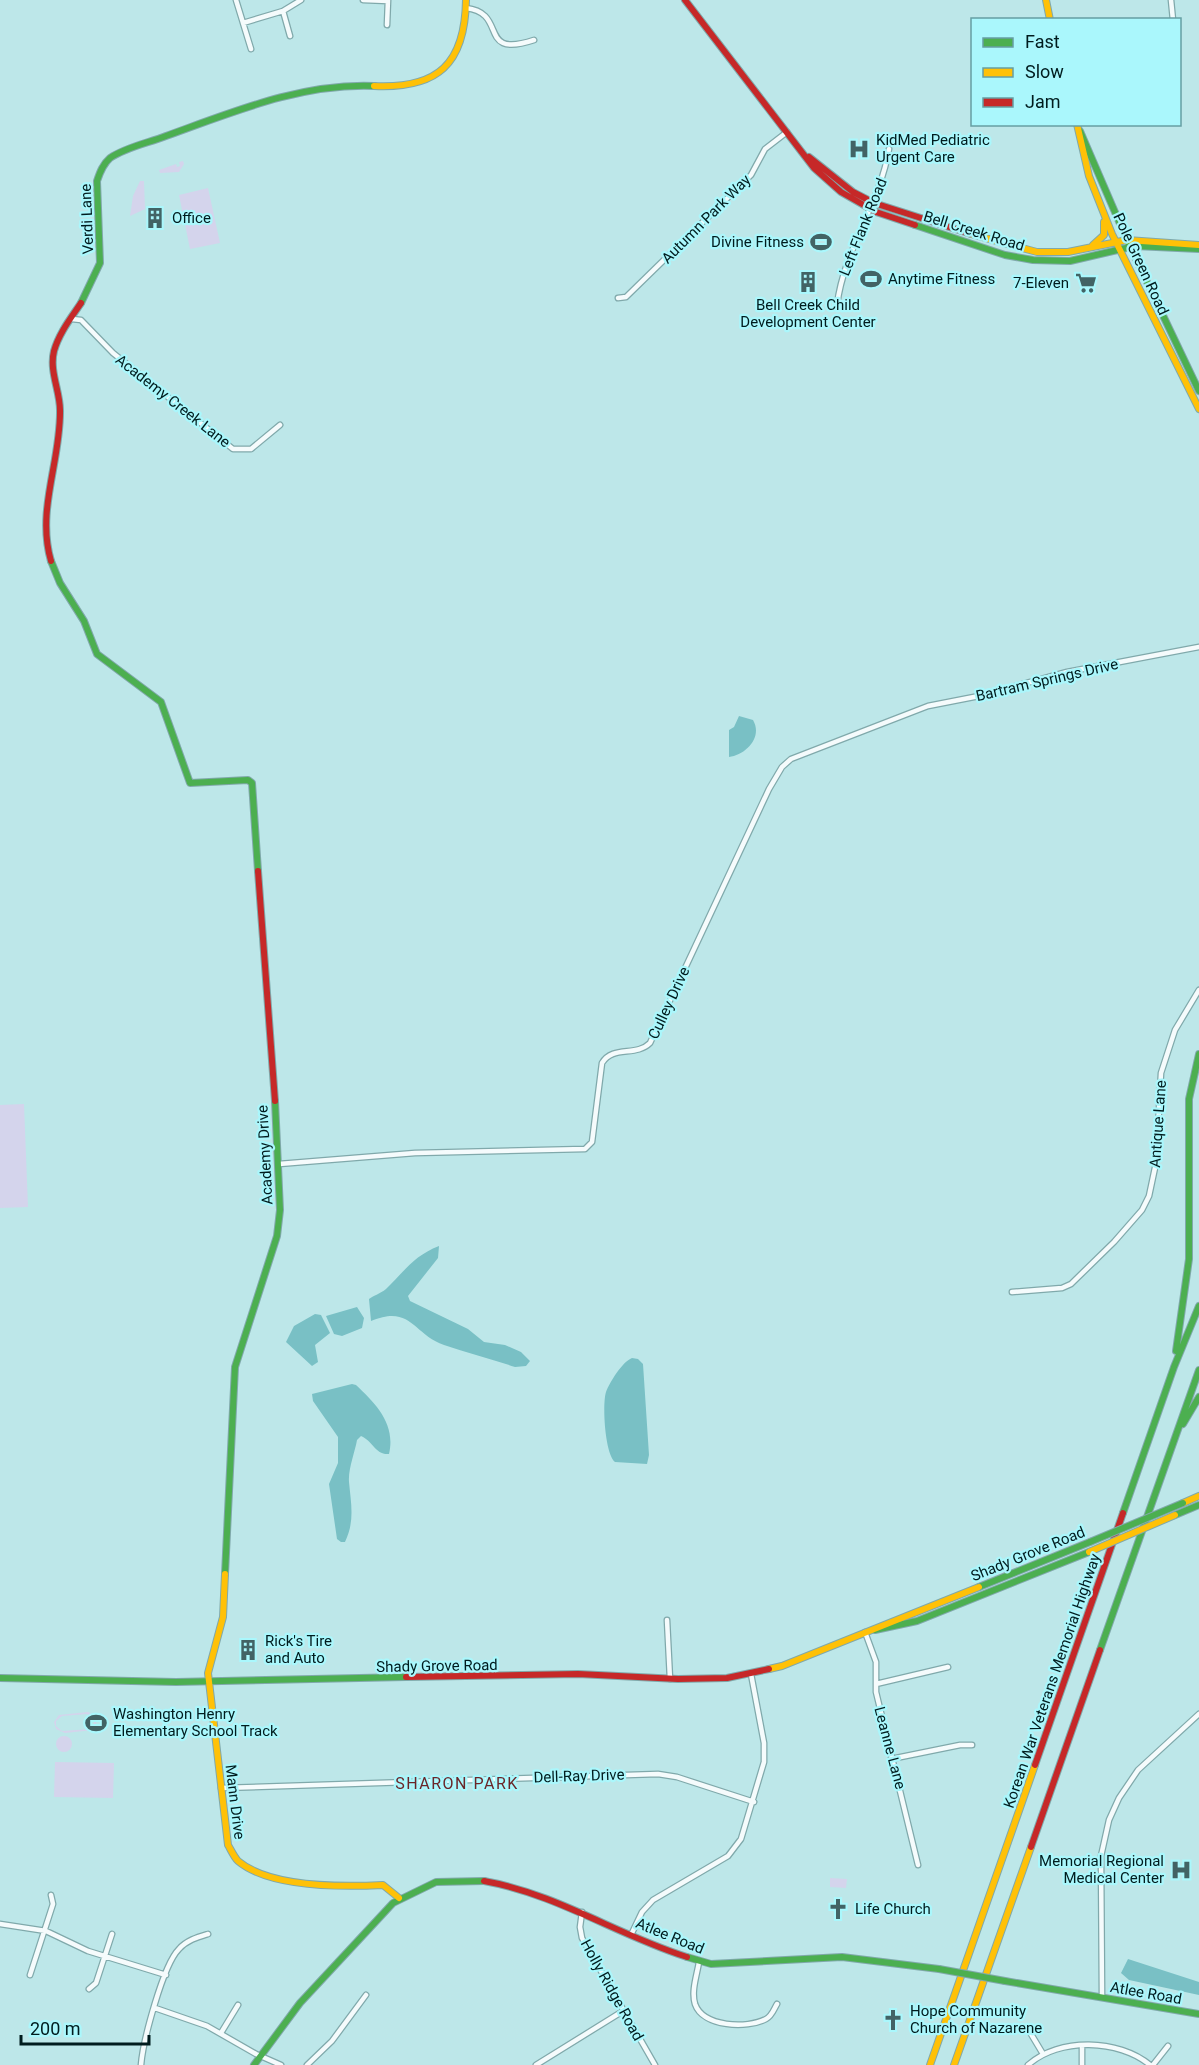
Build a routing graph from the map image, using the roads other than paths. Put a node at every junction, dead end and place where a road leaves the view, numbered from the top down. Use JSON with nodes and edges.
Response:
{"nodes":[{"id":1,"x":236,"y":0,"type":"edge"},
{"id":2,"x":301,"y":0,"type":"edge"},
{"id":3,"x":363,"y":0,"type":"edge"},
{"id":4,"x":466,"y":0,"type":"edge"},
{"id":5,"x":685,"y":0,"type":"edge"},
{"id":6,"x":1046,"y":0,"type":"edge"},
{"id":7,"x":1172,"y":0,"type":"edge"},
{"id":8,"x":388,"y":1,"type":"edge"},
{"id":9,"x":466,"y":8,"type":"junction"},
{"id":10,"x":283,"y":11,"type":"junction"},
{"id":11,"x":1050,"y":18,"type":"edge"},
{"id":12,"x":1173,"y":18,"type":"edge"},
{"id":13,"x":243,"y":23,"type":"junction"},
{"id":14,"x":387,"y":25,"type":"dead end"},
{"id":15,"x":290,"y":36,"type":"dead end"},
{"id":16,"x":534,"y":40,"type":"dead end"},
{"id":17,"x":251,"y":49,"type":"dead end"},
{"id":18,"x":1077,"y":126,"type":"edge"},
{"id":19,"x":1078,"y":126,"type":"edge"},
{"id":20,"x":787,"y":132,"type":"junction"},
{"id":21,"x":890,"y":149,"type":"dead end"},
{"id":22,"x":1089,"y":176,"type":"junction"},
{"id":23,"x":873,"y":206,"type":"junction"},
{"id":24,"x":1116,"y":242,"type":"junction"},
{"id":25,"x":1128,"y":244,"type":"junction"},
{"id":26,"x":1199,"y":247,"type":"edge"},
{"id":27,"x":1081,"y":250,"type":"junction"},
{"id":28,"x":1120,"y":250,"type":"junction"},
{"id":29,"x":618,"y":298,"type":"dead end"},
{"id":30,"x":837,"y":305,"type":"dead end"},
{"id":31,"x":72,"y":319,"type":"junction"},
{"id":32,"x":1199,"y":391,"type":"edge"},
{"id":33,"x":1199,"y":408,"type":"edge"},
{"id":34,"x":280,"y":425,"type":"dead end"},
{"id":35,"x":1199,"y":647,"type":"edge"},
{"id":36,"x":150,"y":692,"type":"joint"},
{"id":37,"x":896,"y":718,"type":"joint"},
{"id":38,"x":1199,"y":990,"type":"edge"},
{"id":39,"x":1199,"y":1054,"type":"edge"},
{"id":40,"x":279,"y":1164,"type":"junction"},
{"id":41,"x":1012,"y":1292,"type":"dead end"},
{"id":42,"x":1199,"y":1306,"type":"edge"},
{"id":43,"x":1199,"y":1370,"type":"edge"},
{"id":44,"x":1172,"y":1373,"type":"junction"},
{"id":45,"x":1199,"y":1397,"type":"edge"},
{"id":46,"x":1172,"y":1443,"type":"junction"},
{"id":47,"x":1199,"y":1496,"type":"edge"},
{"id":48,"x":1199,"y":1505,"type":"edge"},
{"id":49,"x":1012,"y":1573,"type":"junction"},
{"id":50,"x":1016,"y":1581,"type":"junction"},
{"id":51,"x":668,"y":1620,"type":"dead end"},
{"id":52,"x":865,"y":1632,"type":"junction"},
{"id":53,"x":948,"y":1667,"type":"dead end"},
{"id":54,"x":751,"y":1674,"type":"junction"},
{"id":55,"x":0,"y":1678,"type":"edge"},
{"id":56,"x":670,"y":1679,"type":"junction"},
{"id":57,"x":208,"y":1681,"type":"junction"},
{"id":58,"x":876,"y":1684,"type":"junction"},
{"id":59,"x":1199,"y":1714,"type":"edge"},
{"id":60,"x":972,"y":1745,"type":"dead end"},
{"id":61,"x":891,"y":1759,"type":"junction"},
{"id":62,"x":221,"y":1788,"type":"junction"},
{"id":63,"x":754,"y":1802,"type":"junction"},
{"id":64,"x":918,"y":1864,"type":"dead end"},
{"id":65,"x":51,"y":1895,"type":"dead end"},
{"id":66,"x":399,"y":1898,"type":"junction"},
{"id":67,"x":582,"y":1912,"type":"junction"},
{"id":68,"x":0,"y":1924,"type":"edge"},
{"id":69,"x":46,"y":1931,"type":"junction"},
{"id":70,"x":632,"y":1933,"type":"junction"},
{"id":71,"x":112,"y":1934,"type":"dead end"},
{"id":72,"x":208,"y":1934,"type":"dead end"},
{"id":73,"x":105,"y":1956,"type":"junction"},
{"id":74,"x":699,"y":1962,"type":"junction"},
{"id":75,"x":30,"y":1975,"type":"dead end"},
{"id":76,"x":166,"y":1975,"type":"junction"},
{"id":77,"x":89,"y":1989,"type":"dead end"},
{"id":78,"x":366,"y":1995,"type":"dead end"},
{"id":79,"x":1102,"y":1997,"type":"junction"},
{"id":80,"x":777,"y":2004,"type":"dead end"},
{"id":81,"x":238,"y":2005,"type":"dead end"},
{"id":82,"x":155,"y":2008,"type":"junction"},
{"id":83,"x":623,"y":2011,"type":"junction"},
{"id":84,"x":1199,"y":2014,"type":"edge"},
{"id":85,"x":221,"y":2033,"type":"junction"},
{"id":86,"x":1032,"y":2034,"type":"dead end"},
{"id":87,"x":1082,"y":2045,"type":"junction"},
{"id":88,"x":1168,"y":2046,"type":"dead end"},
{"id":89,"x":1043,"y":2054,"type":"junction"},
{"id":90,"x":260,"y":2056,"type":"junction"},
{"id":91,"x":141,"y":2065,"type":"edge"},
{"id":92,"x":254,"y":2065,"type":"edge"},
{"id":93,"x":281,"y":2065,"type":"edge"},
{"id":94,"x":307,"y":2065,"type":"edge"},
{"id":95,"x":536,"y":2065,"type":"edge"},
{"id":96,"x":655,"y":2065,"type":"edge"},
{"id":97,"x":930,"y":2065,"type":"edge"},
{"id":98,"x":954,"y":2065,"type":"edge"},
{"id":99,"x":1028,"y":2065,"type":"edge"},
{"id":100,"x":1082,"y":2065,"type":"edge"},
{"id":101,"x":1152,"y":2065,"type":"edge"}],
"edges":[{"from":1,"to":13,"type":"street"},
{"from":2,"to":10,"type":"street"},
{"from":3,"to":8,"type":"street"},
{"from":4,"to":9,"type":"main road","name":"Verdi Lane"},
{"from":5,"to":20,"type":"main road","name":"Bell Creek Road"},
{"from":6,"to":11,"type":"main road"},
{"from":7,"to":12,"type":"street"},
{"from":8,"to":14,"type":"street"},
{"from":9,"to":16,"type":"street"},
{"from":9,"to":31,"type":"main road","name":"Verdi Lane"},
{"from":10,"to":13,"type":"street"},
{"from":10,"to":15,"type":"street"},
{"from":13,"to":17,"type":"street"},
{"from":18,"to":22,"type":"main road","name":"Pole Green Road"},
{"from":19,"to":25,"type":"main road","name":"Pole Green Road"},
{"from":20,"to":23,"type":"main road","name":"Bell Creek Road"},
{"from":20,"to":29,"type":"street","name":"Autumn Park Way"},
{"from":21,"to":23,"type":"street","name":"Left Flank Road"},
{"from":22,"to":24,"type":"main road","name":"Pole Green Road"},
{"from":22,"to":27,"type":"main road"},
{"from":23,"to":27,"type":"main road","name":"Bell Creek Road"},
{"from":23,"to":28,"type":"main road","name":"Bell Creek Road"},
{"from":23,"to":30,"type":"street","name":"Left Flank Road"},
{"from":24,"to":25,"type":"main road","name":"Bell Creek Road"},
{"from":24,"to":27,"type":"main road","name":"Bell Creek Road"},
{"from":24,"to":28,"type":"main road","name":"Pole Green Road"},
{"from":25,"to":26,"type":"main road","name":"Bell Creek Road"},
{"from":25,"to":28,"type":"main road","name":"Bell Creek Road"},
{"from":25,"to":32,"type":"main road","name":"Pole Green Road"},
{"from":28,"to":33,"type":"main road","name":"Pole Green Road"},
{"from":31,"to":34,"type":"street","name":"Academy Creek Lane"},
{"from":31,"to":36,"type":"main road","name":"Verdi Lane"},
{"from":35,"to":37,"type":"street","name":"Bartram Springs Drive"},
{"from":36,"to":40,"type":"main road","name":"Academy Drive"},
{"from":37,"to":40,"type":"street","name":"Culley Drive"},
{"from":38,"to":41,"type":"street","name":"Antique Lane"},
{"from":39,"to":44,"type":"main road"},
{"from":40,"to":57,"type":"main road","name":"Academy Drive"},
{"from":42,"to":44,"type":"main road","name":"Korean War Veterans Memorial Highway"},
{"from":43,"to":46,"type":"main road"},
{"from":44,"to":97,"type":"main road","name":"Korean War Veterans Memorial Highway"},
{"from":45,"to":46,"type":"main road"},
{"from":46,"to":98,"type":"main road"},
{"from":47,"to":49,"type":"main road","name":"Shady Grove Road","bridge":true},
{"from":48,"to":50,"type":"main road","name":"Shady Grove Road","bridge":true},
{"from":49,"to":50,"type":"main road"},
{"from":49,"to":52,"type":"main road","name":"Shady Grove Road"},
{"from":50,"to":52,"type":"main road","name":"Shady Grove Road"},
{"from":51,"to":56,"type":"street"},
{"from":52,"to":54,"type":"main road","name":"Shady Grove Road"},
{"from":52,"to":58,"type":"street","name":"Leanne Lane"},
{"from":53,"to":58,"type":"street"},
{"from":54,"to":56,"type":"main road","name":"Shady Grove Road"},
{"from":54,"to":63,"type":"street"},
{"from":55,"to":57,"type":"main road","name":"Shady Grove Road"},
{"from":56,"to":57,"type":"main road","name":"Shady Grove Road"},
{"from":57,"to":62,"type":"main road","name":"Mann Drive"},
{"from":58,"to":61,"type":"street","name":"Leanne Lane"},
{"from":59,"to":79,"type":"street"},
{"from":60,"to":61,"type":"street"},
{"from":61,"to":64,"type":"street","name":"Leanne Lane"},
{"from":62,"to":63,"type":"street","name":"Dell-Ray Drive"},
{"from":62,"to":66,"type":"main road","name":"Mann Drive"},
{"from":63,"to":70,"type":"street"},
{"from":65,"to":69,"type":"street"},
{"from":66,"to":67,"type":"main road","name":"Atlee Road"},
{"from":66,"to":90,"type":"main road","name":"Atlee Road"},
{"from":67,"to":70,"type":"main road","name":"Atlee Road"},
{"from":67,"to":83,"type":"street","name":"Holly Ridge Road"},
{"from":68,"to":69,"type":"street"},
{"from":69,"to":73,"type":"street"},
{"from":69,"to":75,"type":"street"},
{"from":70,"to":74,"type":"main road","name":"Atlee Road"},
{"from":71,"to":73,"type":"street"},
{"from":72,"to":76,"type":"street"},
{"from":73,"to":76,"type":"street"},
{"from":73,"to":77,"type":"street"},
{"from":74,"to":79,"type":"main road","name":"Atlee Road","bridge":true},
{"from":74,"to":80,"type":"street"},
{"from":76,"to":82,"type":"street"},
{"from":78,"to":94,"type":"street"},
{"from":79,"to":84,"type":"main road","name":"Atlee Road"},
{"from":81,"to":85,"type":"street"},
{"from":82,"to":85,"type":"street"},
{"from":82,"to":91,"type":"street"},
{"from":83,"to":95,"type":"street"},
{"from":83,"to":96,"type":"street","name":"Holly Ridge Road"},
{"from":85,"to":90,"type":"street"},
{"from":86,"to":89,"type":"street"},
{"from":87,"to":89,"type":"street"},
{"from":87,"to":100,"type":"street"},
{"from":87,"to":101,"type":"street"},
{"from":88,"to":101,"type":"street"},
{"from":89,"to":99,"type":"street"},
{"from":90,"to":92,"type":"main road","name":"Atlee Road"},
{"from":90,"to":93,"type":"street"}]}
